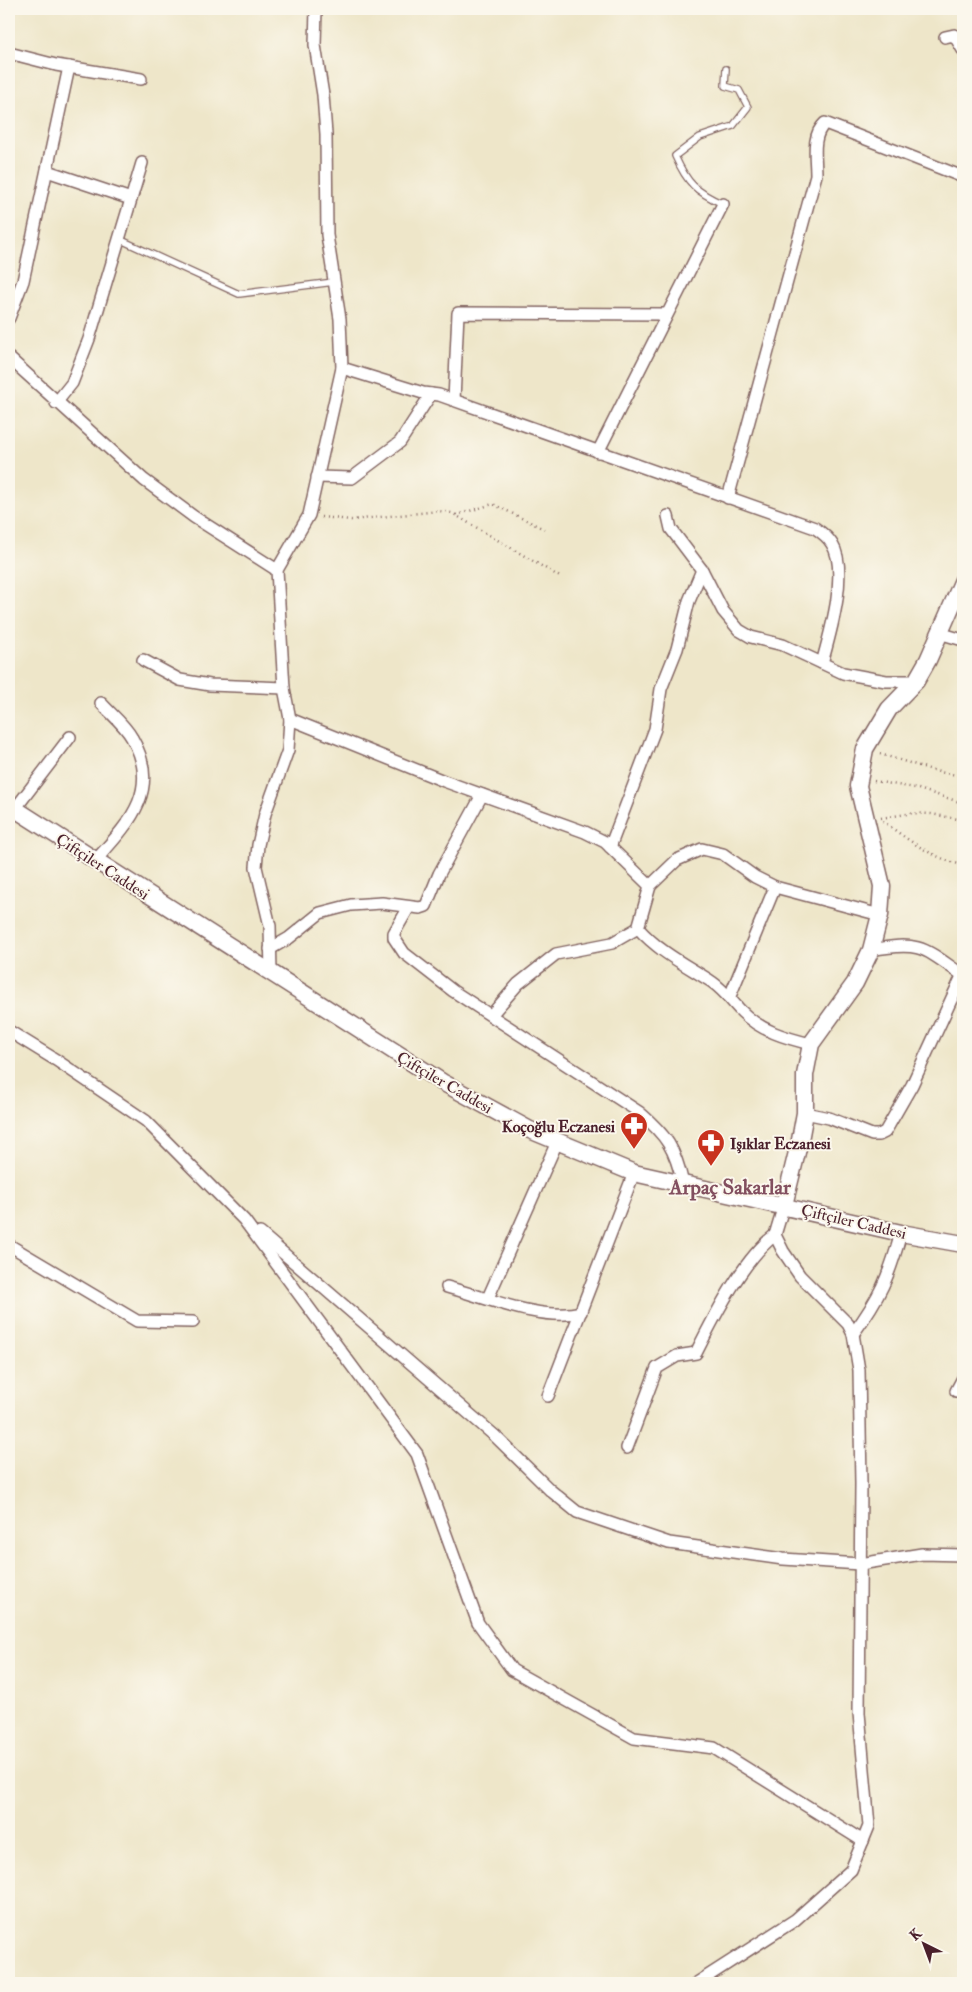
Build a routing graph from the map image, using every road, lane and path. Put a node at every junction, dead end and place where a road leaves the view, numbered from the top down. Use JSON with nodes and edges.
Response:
{"nodes":[{"id":1,"x":316,"y":9,"type":"edge"},
{"id":2,"x":945,"y":36,"type":"dead end"},
{"id":3,"x":963,"y":50,"type":"edge"},
{"id":4,"x":9,"y":53,"type":"edge"},
{"id":5,"x":69,"y":67,"type":"junction"},
{"id":6,"x":726,"y":69,"type":"dead end"},
{"id":7,"x":141,"y":79,"type":"dead end"},
{"id":8,"x":142,"y":163,"type":"dead end"},
{"id":9,"x":47,"y":171,"type":"junction"},
{"id":10,"x":963,"y":177,"type":"edge"},
{"id":11,"x":131,"y":199,"type":"junction"},
{"id":12,"x":723,"y":204,"type":"joint"},
{"id":13,"x":119,"y":239,"type":"junction"},
{"id":14,"x":336,"y":282,"type":"junction"},
{"id":15,"x":668,"y":314,"type":"junction"},
{"id":16,"x":9,"y":318,"type":"edge"},
{"id":17,"x":9,"y":358,"type":"edge"},
{"id":18,"x":342,"y":368,"type":"junction"},
{"id":19,"x":431,"y":394,"type":"junction"},
{"id":20,"x":454,"y":400,"type":"junction"},
{"id":21,"x":56,"y":403,"type":"junction"},
{"id":22,"x":598,"y":452,"type":"junction"},
{"id":23,"x":318,"y":477,"type":"junction"},
{"id":24,"x":728,"y":498,"type":"junction"},
{"id":25,"x":309,"y":515,"type":"junction"},
{"id":26,"x":456,"y":515,"type":"junction"},
{"id":27,"x":668,"y":516,"type":"dead end"},
{"id":28,"x":544,"y":529,"type":"dead end"},
{"id":29,"x":277,"y":570,"type":"junction"},
{"id":30,"x":702,"y":570,"type":"junction"},
{"id":31,"x":560,"y":577,"type":"dead end"},
{"id":32,"x":963,"y":580,"type":"edge"},
{"id":33,"x":939,"y":632,"type":"junction"},
{"id":34,"x":963,"y":640,"type":"edge"},
{"id":35,"x":143,"y":660,"type":"dead end"},
{"id":36,"x":822,"y":663,"type":"junction"},
{"id":37,"x":916,"y":681,"type":"junction"},
{"id":38,"x":284,"y":688,"type":"junction"},
{"id":39,"x":102,"y":703,"type":"dead end"},
{"id":40,"x":290,"y":719,"type":"junction"},
{"id":41,"x":70,"y":737,"type":"dead end"},
{"id":42,"x":864,"y":749,"type":"junction"},
{"id":43,"x":963,"y":776,"type":"edge"},
{"id":44,"x":858,"y":778,"type":"junction"},
{"id":45,"x":482,"y":795,"type":"junction"},
{"id":46,"x":963,"y":803,"type":"edge"},
{"id":47,"x":12,"y":807,"type":"edge"},
{"id":48,"x":873,"y":819,"type":"junction"},
{"id":49,"x":963,"y":820,"type":"edge"},
{"id":50,"x":610,"y":847,"type":"junction"},
{"id":51,"x":96,"y":861,"type":"junction"},
{"id":52,"x":963,"y":865,"type":"edge"},
{"id":53,"x":650,"y":886,"type":"junction"},
{"id":54,"x":775,"y":887,"type":"junction"},
{"id":55,"x":409,"y":907,"type":"junction"},
{"id":56,"x":880,"y":914,"type":"junction"},
{"id":57,"x":638,"y":928,"type":"junction"},
{"id":58,"x":270,"y":949,"type":"junction"},
{"id":59,"x":870,"y":950,"type":"junction"},
{"id":60,"x":271,"y":974,"type":"junction"},
{"id":61,"x":962,"y":974,"type":"edge"},
{"id":62,"x":730,"y":996,"type":"junction"},
{"id":63,"x":492,"y":1014,"type":"junction"},
{"id":64,"x":9,"y":1031,"type":"edge"},
{"id":65,"x":811,"y":1044,"type":"junction"},
{"id":66,"x":805,"y":1113,"type":"junction"},
{"id":67,"x":557,"y":1142,"type":"junction"},
{"id":68,"x":634,"y":1172,"type":"junction"},
{"id":69,"x":683,"y":1184,"type":"junction"},
{"id":70,"x":784,"y":1205,"type":"junction"},
{"id":71,"x":244,"y":1220,"type":"junction"},
{"id":72,"x":901,"y":1233,"type":"junction"},
{"id":73,"x":775,"y":1235,"type":"junction"},
{"id":74,"x":963,"y":1244,"type":"edge"},
{"id":75,"x":9,"y":1245,"type":"edge"},
{"id":76,"x":448,"y":1286,"type":"dead end"},
{"id":77,"x":488,"y":1298,"type":"junction"},
{"id":78,"x":580,"y":1312,"type":"junction"},
{"id":79,"x":193,"y":1322,"type":"dead end"},
{"id":80,"x":853,"y":1334,"type":"junction"},
{"id":81,"x":963,"y":1378,"type":"edge"},
{"id":82,"x":956,"y":1391,"type":"dead end"},
{"id":83,"x":548,"y":1396,"type":"dead end"},
{"id":84,"x":626,"y":1448,"type":"dead end"},
{"id":85,"x":963,"y":1555,"type":"edge"},
{"id":86,"x":860,"y":1564,"type":"junction"},
{"id":87,"x":862,"y":1841,"type":"junction"},
{"id":88,"x":697,"y":1983,"type":"edge"}],
"edges":[{"from":1,"to":14,"type":"street"},
{"from":2,"to":3,"type":"street"},
{"from":4,"to":5,"type":"street"},
{"from":5,"to":7,"type":"street"},
{"from":5,"to":9,"type":"street"},
{"from":6,"to":12,"type":"lane"},
{"from":8,"to":11,"type":"street"},
{"from":9,"to":11,"type":"street"},
{"from":9,"to":16,"type":"street"},
{"from":10,"to":24,"type":"street"},
{"from":11,"to":13,"type":"street"},
{"from":12,"to":15,"type":"street"},
{"from":13,"to":14,"type":"lane"},
{"from":13,"to":21,"type":"street"},
{"from":14,"to":18,"type":"street"},
{"from":15,"to":20,"type":"street"},
{"from":15,"to":22,"type":"street"},
{"from":17,"to":21,"type":"street"},
{"from":18,"to":19,"type":"street"},
{"from":18,"to":23,"type":"street"},
{"from":19,"to":20,"type":"street"},
{"from":19,"to":23,"type":"street"},
{"from":20,"to":22,"type":"street"},
{"from":21,"to":29,"type":"street"},
{"from":22,"to":24,"type":"street"},
{"from":23,"to":25,"type":"street"},
{"from":24,"to":36,"type":"street"},
{"from":25,"to":26,"type":"path"},
{"from":25,"to":29,"type":"street"},
{"from":26,"to":28,"type":"path"},
{"from":26,"to":31,"type":"path"},
{"from":27,"to":30,"type":"street"},
{"from":29,"to":38,"type":"street"},
{"from":30,"to":36,"type":"street"},
{"from":30,"to":50,"type":"street"},
{"from":32,"to":33,"type":"street"},
{"from":33,"to":34,"type":"street"},
{"from":33,"to":37,"type":"street"},
{"from":35,"to":38,"type":"street"},
{"from":36,"to":37,"type":"street"},
{"from":37,"to":42,"type":"street"},
{"from":38,"to":40,"type":"street"},
{"from":39,"to":51,"type":"street"},
{"from":40,"to":45,"type":"street"},
{"from":40,"to":58,"type":"street"},
{"from":41,"to":47,"type":"street"},
{"from":42,"to":43,"type":"path"},
{"from":42,"to":44,"type":"street"},
{"from":44,"to":46,"type":"path"},
{"from":44,"to":48,"type":"street"},
{"from":45,"to":50,"type":"street"},
{"from":45,"to":55,"type":"street"},
{"from":47,"to":51,"type":"street","name":"Çiftçiler Caddesi"},
{"from":48,"to":49,"type":"path"},
{"from":48,"to":52,"type":"path"},
{"from":48,"to":56,"type":"street"},
{"from":50,"to":53,"type":"street"},
{"from":51,"to":60,"type":"street","name":"Çiftçiler Caddesi"},
{"from":53,"to":54,"type":"street"},
{"from":53,"to":57,"type":"street"},
{"from":54,"to":56,"type":"street"},
{"from":54,"to":62,"type":"street"},
{"from":55,"to":58,"type":"street"},
{"from":55,"to":63,"type":"street"},
{"from":56,"to":59,"type":"street"},
{"from":57,"to":62,"type":"street"},
{"from":57,"to":63,"type":"street"},
{"from":58,"to":60,"type":"street"},
{"from":59,"to":61,"type":"street"},
{"from":59,"to":65,"type":"street"},
{"from":60,"to":67,"type":"street","name":"Çiftçiler Caddesi"},
{"from":61,"to":66,"type":"street"},
{"from":62,"to":65,"type":"street"},
{"from":63,"to":69,"type":"street"},
{"from":64,"to":71,"type":"street"},
{"from":65,"to":66,"type":"street"},
{"from":66,"to":70,"type":"street"},
{"from":67,"to":68,"type":"street","name":"Çiftçiler Caddesi"},
{"from":67,"to":77,"type":"street"},
{"from":68,"to":69,"type":"street","name":"Çiftçiler Caddesi"},
{"from":68,"to":78,"type":"street"},
{"from":69,"to":70,"type":"street","name":"Çiftçiler Caddesi"},
{"from":70,"to":72,"type":"street","name":"Çiftçiler Caddesi"},
{"from":70,"to":73,"type":"street"},
{"from":71,"to":86,"type":"street"},
{"from":71,"to":87,"type":"street"},
{"from":72,"to":74,"type":"street","name":"Çiftçiler Caddesi"},
{"from":72,"to":80,"type":"street"},
{"from":73,"to":80,"type":"street"},
{"from":73,"to":84,"type":"street"},
{"from":75,"to":79,"type":"street"},
{"from":76,"to":77,"type":"street"},
{"from":77,"to":78,"type":"street"},
{"from":78,"to":83,"type":"street"},
{"from":80,"to":86,"type":"street"},
{"from":81,"to":82,"type":"street"},
{"from":85,"to":86,"type":"street"},
{"from":86,"to":87,"type":"street"},
{"from":87,"to":88,"type":"street"}]}
